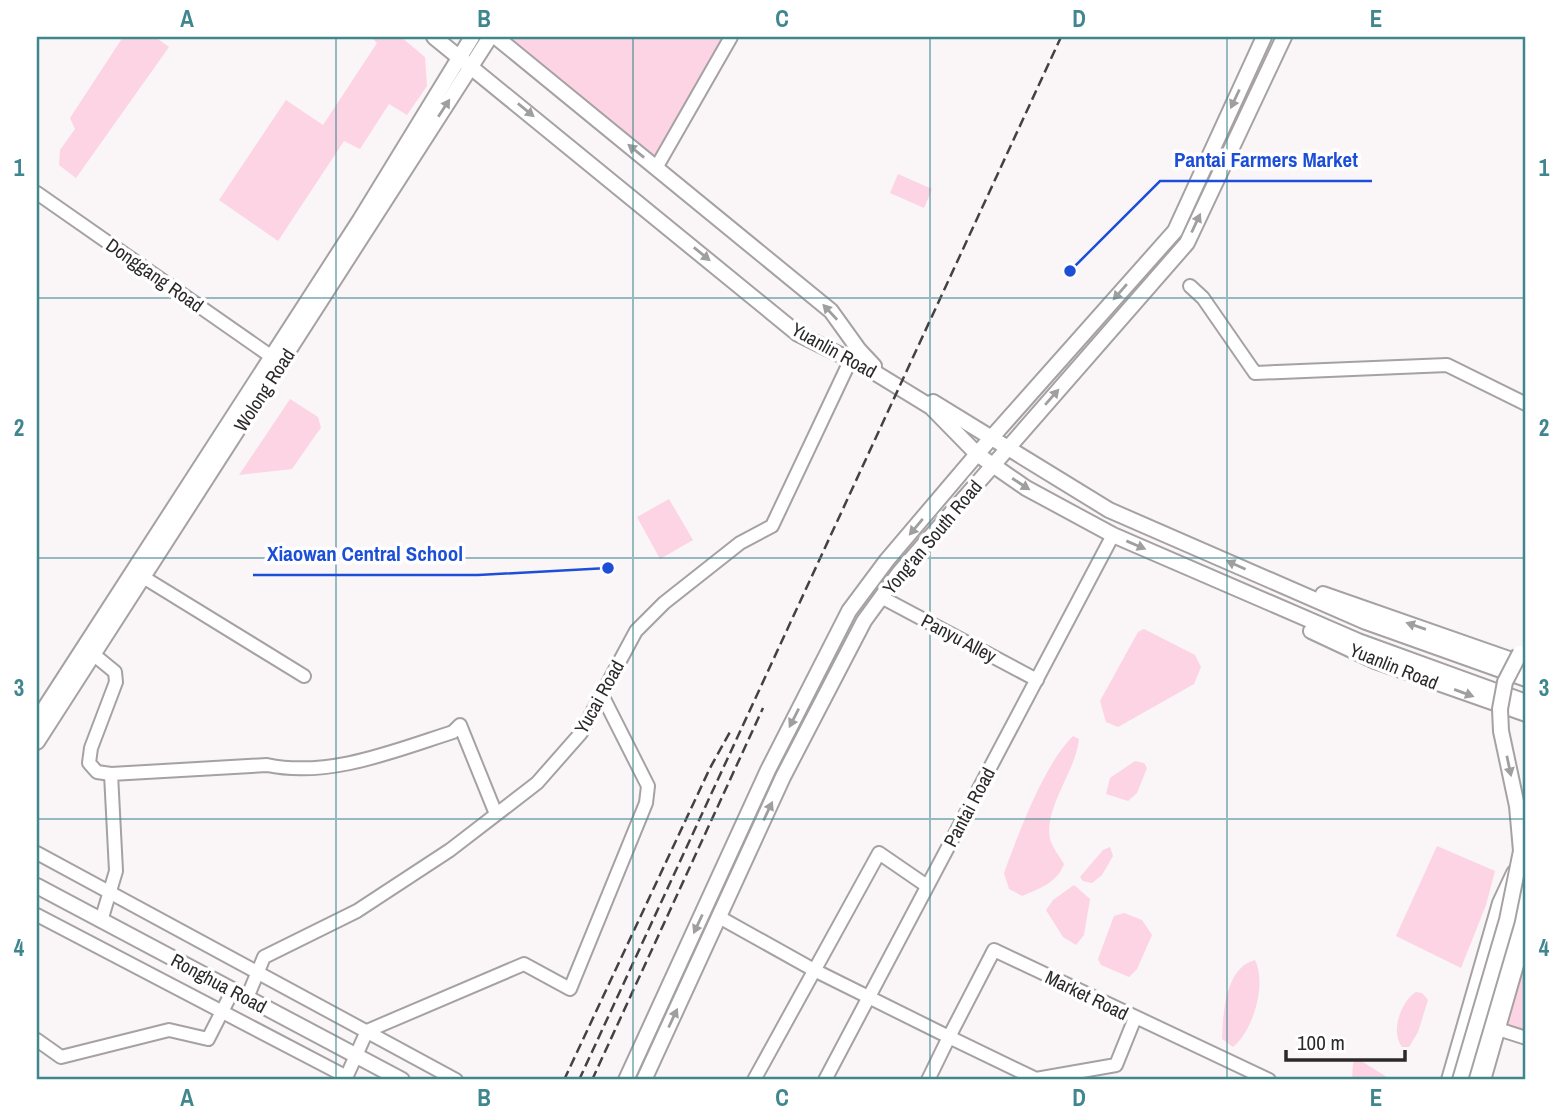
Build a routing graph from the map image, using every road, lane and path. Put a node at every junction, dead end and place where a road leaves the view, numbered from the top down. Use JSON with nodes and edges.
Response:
{"nodes":[{"id":1,"x":434,"y":37,"type":"edge"},
{"id":2,"x":472,"y":37,"type":"edge"},
{"id":3,"x":490,"y":37,"type":"edge"},
{"id":4,"x":496,"y":37,"type":"edge"},
{"id":5,"x":731,"y":37,"type":"edge"},
{"id":6,"x":1264,"y":37,"type":"edge"},
{"id":7,"x":1284,"y":37,"type":"edge"},
{"id":8,"x":466,"y":62,"type":"junction"},
{"id":9,"x":656,"y":168,"type":"junction"},
{"id":10,"x":37,"y":193,"type":"edge"},
{"id":11,"x":1190,"y":286,"type":"dead end"},
{"id":12,"x":272,"y":357,"type":"junction"},
{"id":13,"x":851,"y":359,"type":"junction"},
{"id":14,"x":1526,"y":404,"type":"edge"},
{"id":15,"x":992,"y":438,"type":"junction"},
{"id":16,"x":1007,"y":449,"type":"junction"},
{"id":17,"x":977,"y":454,"type":"junction"},
{"id":18,"x":992,"y":465,"type":"junction"},
{"id":19,"x":1113,"y":535,"type":"junction"},
{"id":20,"x":143,"y":577,"type":"junction"},
{"id":21,"x":1281,"y":584,"type":"junction"},
{"id":22,"x":881,"y":597,"type":"junction"},
{"id":23,"x":1270,"y":603,"type":"junction"},
{"id":24,"x":1526,"y":647,"type":"edge"},
{"id":25,"x":93,"y":654,"type":"junction"},
{"id":26,"x":1526,"y":665,"type":"edge"},
{"id":27,"x":304,"y":676,"type":"dead end"},
{"id":28,"x":1526,"y":679,"type":"edge"},
{"id":29,"x":1037,"y":680,"type":"junction"},
{"id":30,"x":601,"y":693,"type":"junction"},
{"id":31,"x":1526,"y":702,"type":"edge"},
{"id":32,"x":1526,"y":714,"type":"edge"},
{"id":33,"x":37,"y":720,"type":"edge"},
{"id":34,"x":37,"y":742,"type":"edge"},
{"id":35,"x":111,"y":774,"type":"junction"},
{"id":36,"x":496,"y":814,"type":"junction"},
{"id":37,"x":1526,"y":846,"type":"edge"},
{"id":38,"x":37,"y":853,"type":"edge"},
{"id":39,"x":37,"y":886,"type":"edge"},
{"id":40,"x":927,"y":886,"type":"junction"},
{"id":41,"x":1526,"y":888,"type":"edge"},
{"id":42,"x":110,"y":891,"type":"junction"},
{"id":43,"x":37,"y":915,"type":"edge"},
{"id":44,"x":719,"y":917,"type":"junction"},
{"id":45,"x":101,"y":921,"type":"junction"},
{"id":46,"x":1526,"y":930,"type":"edge"},
{"id":47,"x":814,"y":970,"type":"junction"},
{"id":48,"x":257,"y":974,"type":"junction"},
{"id":49,"x":233,"y":990,"type":"junction"},
{"id":50,"x":247,"y":998,"type":"junction"},
{"id":51,"x":869,"y":998,"type":"junction"},
{"id":52,"x":221,"y":1013,"type":"junction"},
{"id":53,"x":1135,"y":1018,"type":"junction"},
{"id":54,"x":1498,"y":1029,"type":"junction"},
{"id":55,"x":367,"y":1031,"type":"junction"},
{"id":56,"x":949,"y":1037,"type":"junction"},
{"id":57,"x":1526,"y":1038,"type":"edge"},
{"id":58,"x":37,"y":1040,"type":"edge"},
{"id":59,"x":356,"y":1056,"type":"junction"},
{"id":60,"x":346,"y":1079,"type":"edge"},
{"id":61,"x":402,"y":1080,"type":"edge"},
{"id":62,"x":456,"y":1080,"type":"edge"},
{"id":63,"x":626,"y":1080,"type":"edge"},
{"id":64,"x":644,"y":1080,"type":"edge"},
{"id":65,"x":754,"y":1080,"type":"edge"},
{"id":66,"x":825,"y":1080,"type":"edge"},
{"id":67,"x":928,"y":1080,"type":"edge"},
{"id":68,"x":1269,"y":1080,"type":"edge"},
{"id":69,"x":1449,"y":1080,"type":"edge"},
{"id":70,"x":1460,"y":1080,"type":"edge"},
{"id":71,"x":1472,"y":1080,"type":"edge"},
{"id":72,"x":1483,"y":1080,"type":"edge"}],
"edges":[{"from":1,"to":8,"type":"main road","name":"Yuanlin Road"},
{"from":2,"to":8,"type":"main road","name":"Wolong Road"},
{"from":3,"to":8,"type":"main road","name":"Wolong Road"},
{"from":9,"to":4,"type":"main road","name":"Yuanlin Road","one_way":true},
{"from":5,"to":9,"type":"street"},
{"from":6,"to":15,"type":"main road","name":"Yong'an South Road","one_way":true},
{"from":16,"to":7,"type":"main road","name":"Yong'an South Road","one_way":true},
{"from":8,"to":12,"type":"main road","name":"Wolong Road"},
{"from":8,"to":13,"type":"main road","name":"Yuanlin Road","one_way":true},
{"from":20,"to":8,"type":"main road","name":"Wolong Road","one_way":true},
{"from":15,"to":9,"type":"main road","name":"Yuanlin Road","one_way":true},
{"from":10,"to":12,"type":"street","name":"Donggang Road"},
{"from":11,"to":14,"type":"street"},
{"from":12,"to":33,"type":"main road","name":"Wolong Road"},
{"from":13,"to":17,"type":"main road","name":"Yuanlin Road"},
{"from":13,"to":30,"type":"street","name":"Yucai Road"},
{"from":15,"to":16,"type":"main road","name":"Yuanlin Road"},
{"from":15,"to":17,"type":"main road","name":"Yong'an South Road"},
{"from":16,"to":18,"type":"main road","name":"Yong'an South Road"},
{"from":21,"to":16,"type":"main road","name":"Yuanlin Road","one_way":true},
{"from":17,"to":18,"type":"main road","name":"Yuanlin Road"},
{"from":17,"to":63,"type":"main road","name":"Yong'an South Road","one_way":true},
{"from":18,"to":19,"type":"main road","name":"Yuanlin Road","one_way":true},
{"from":18,"to":22,"type":"main road","name":"Yong'an South Road"},
{"from":19,"to":23,"type":"main road","name":"Yuanlin Road","one_way":true},
{"from":19,"to":29,"type":"street","name":"Pantai Road"},
{"from":20,"to":25,"type":"main road","name":"Wolong Road"},
{"from":20,"to":27,"type":"street"},
{"from":26,"to":21,"type":"main road","name":"Yuanlin Road","one_way":true},
{"from":21,"to":28,"type":"main road","name":"Yuanlin Road"},
{"from":22,"to":29,"type":"street","name":"Panyu Alley"},
{"from":44,"to":22,"type":"main road","name":"Yong'an South Road","one_way":true},
{"from":23,"to":31,"type":"main road","name":"Yuanlin Road"},
{"from":23,"to":32,"type":"main road","name":"Yuanlin Road","one_way":true},
{"from":24,"to":70,"type":"main road","one_way":true,"bridge":true},
{"from":25,"to":34,"type":"main road","name":"Wolong Road"},
{"from":25,"to":35,"type":"street"},
{"from":29,"to":40,"type":"street","name":"Pantai Road"},
{"from":30,"to":36,"type":"street","name":"Yucai Road"},
{"from":30,"to":55,"type":"street"},
{"from":35,"to":36,"type":"street"},
{"from":35,"to":42,"type":"street"},
{"from":36,"to":48,"type":"street","name":"Yucai Road"},
{"from":37,"to":69,"type":"main road"},
{"from":38,"to":42,"type":"street"},
{"from":39,"to":45,"type":"main road","name":"Ronghua Road"},
{"from":40,"to":47,"type":"street"},
{"from":40,"to":51,"type":"street","name":"Pantai Road"},
{"from":41,"to":71,"type":"main road"},
{"from":42,"to":45,"type":"street"},
{"from":42,"to":48,"type":"street"},
{"from":43,"to":52,"type":"street"},
{"from":44,"to":47,"type":"street"},
{"from":64,"to":44,"type":"main road","name":"Yong'an South Road","one_way":true},
{"from":45,"to":49,"type":"main road","name":"Ronghua Road"},
{"from":46,"to":54,"type":"main road"},
{"from":47,"to":51,"type":"street"},
{"from":47,"to":65,"type":"street"},
{"from":48,"to":50,"type":"street","name":"Yucai Road"},
{"from":48,"to":55,"type":"street"},
{"from":49,"to":50,"type":"main road","name":"Ronghua Road"},
{"from":49,"to":52,"type":"street"},
{"from":50,"to":59,"type":"main road","name":"Ronghua Road"},
{"from":51,"to":56,"type":"street"},
{"from":51,"to":66,"type":"street","name":"Pantai Road"},
{"from":52,"to":58,"type":"street"},
{"from":52,"to":60,"type":"street"},
{"from":53,"to":56,"type":"street"},
{"from":53,"to":56,"type":"street","name":"Market Road"},
{"from":53,"to":68,"type":"street","name":"Market Road"},
{"from":54,"to":57,"type":"street"},
{"from":54,"to":72,"type":"main road"},
{"from":55,"to":59,"type":"street"},
{"from":55,"to":62,"type":"street"},
{"from":56,"to":67,"type":"street"},
{"from":59,"to":60,"type":"street"},
{"from":59,"to":61,"type":"main road","name":"Ronghua Road"}]}
